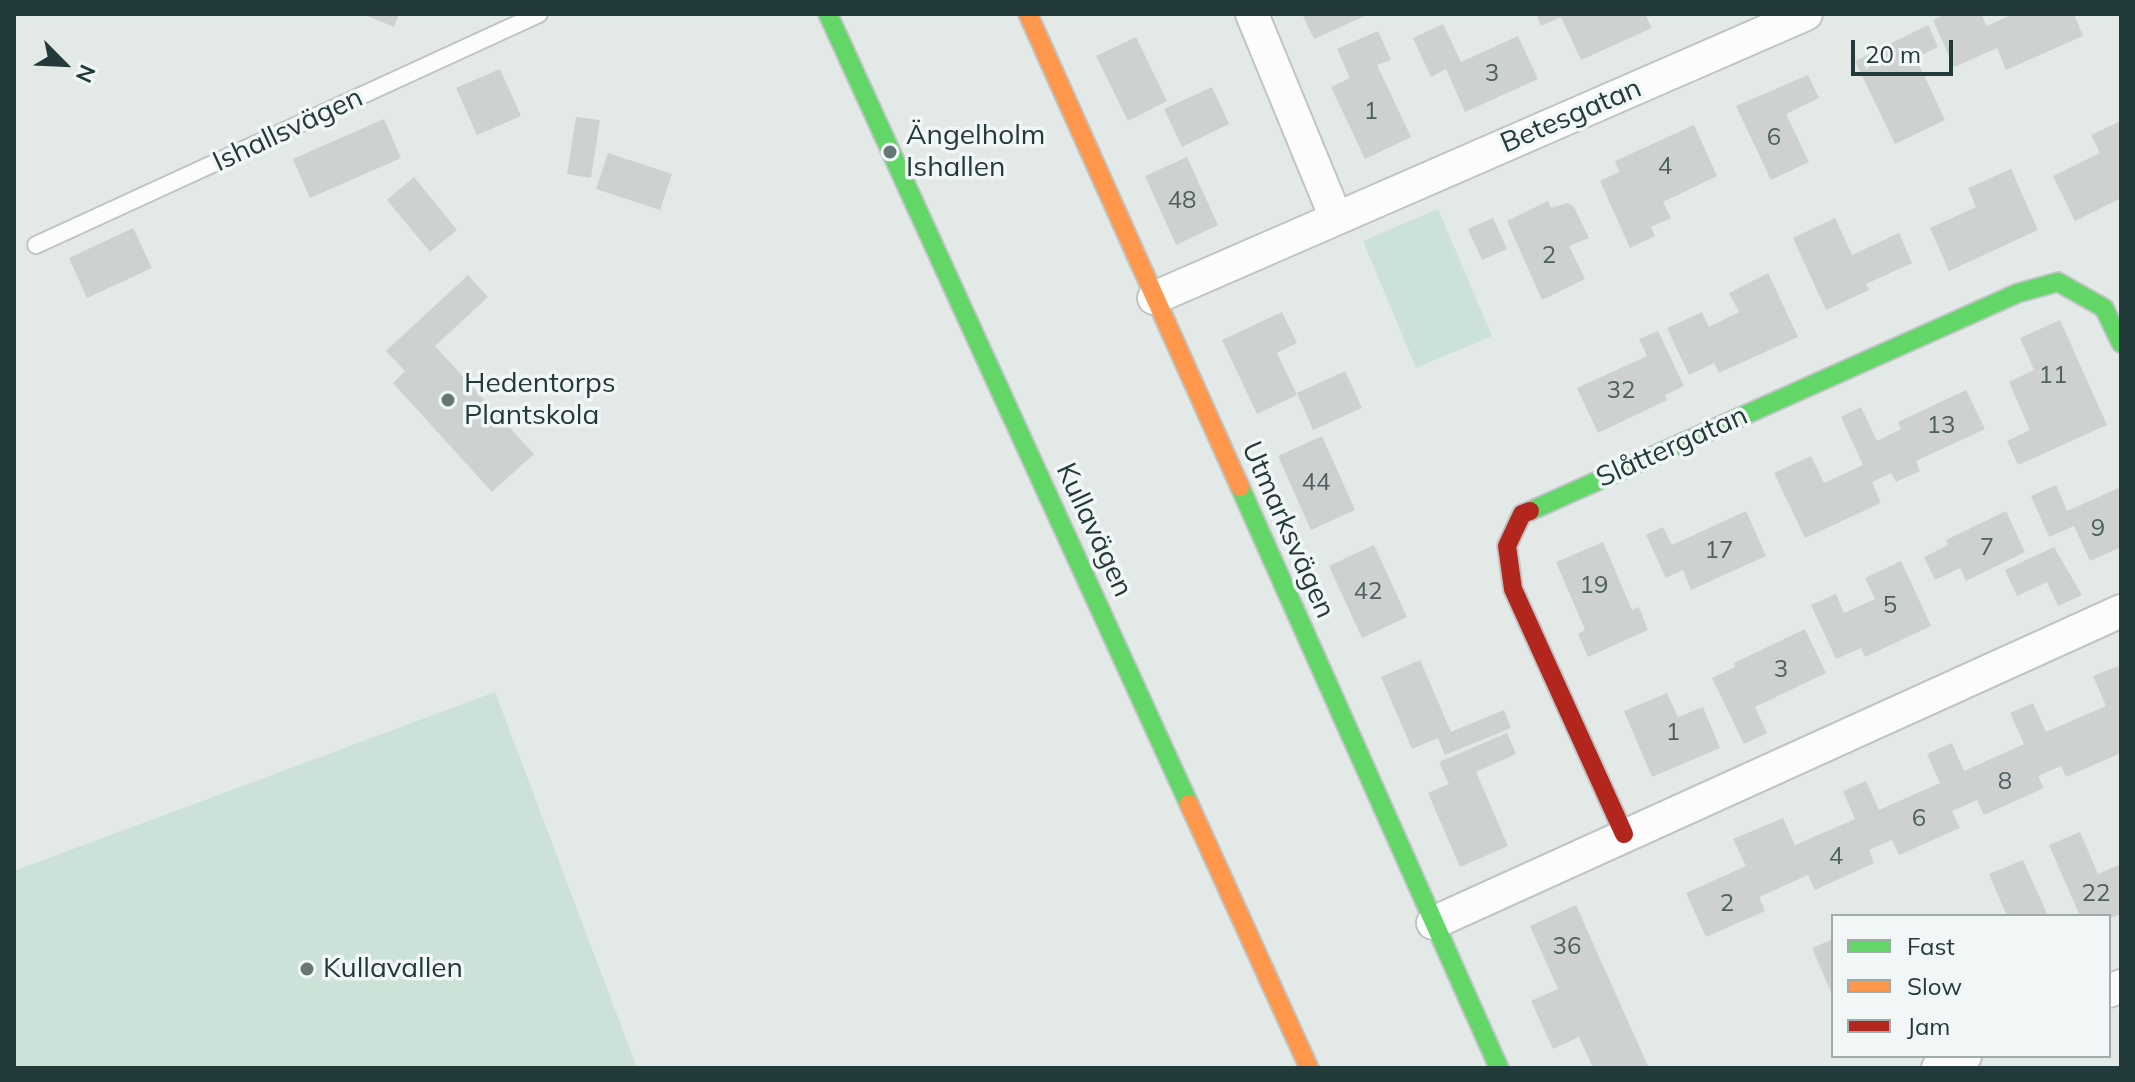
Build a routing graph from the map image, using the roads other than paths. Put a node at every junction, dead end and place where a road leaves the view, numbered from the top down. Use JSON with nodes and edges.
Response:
{"nodes":[{"id":1,"x":539,"y":14,"type":"edge"},
{"id":2,"x":828,"y":14,"type":"edge"},
{"id":3,"x":1028,"y":14,"type":"edge"},
{"id":4,"x":1252,"y":14,"type":"edge"},
{"id":5,"x":1806,"y":14,"type":"edge"},
{"id":6,"x":1336,"y":218,"type":"junction"},
{"id":7,"x":36,"y":245,"type":"dead end"},
{"id":8,"x":1154,"y":298,"type":"junction"},
{"id":9,"x":2121,"y":343,"type":"edge"},
{"id":10,"x":2121,"y":611,"type":"edge"},
{"id":11,"x":1624,"y":834,"type":"junction"},
{"id":12,"x":1433,"y":923,"type":"junction"},
{"id":13,"x":1960,"y":1058,"type":"edge"},
{"id":14,"x":1309,"y":1068,"type":"edge"},
{"id":15,"x":1499,"y":1068,"type":"edge"},
{"id":16,"x":1938,"y":1068,"type":"edge"}],
"edges":[{"from":1,"to":7,"type":"lane","name":"Ishallsvägen"},
{"from":2,"to":14,"type":"street","name":"Kullavägen"},
{"from":3,"to":8,"type":"street","name":"Utmarksvägen"},
{"from":4,"to":6,"type":"street"},
{"from":5,"to":6,"type":"street","name":"Betesgatan"},
{"from":6,"to":8,"type":"street","name":"Betesgatan"},
{"from":8,"to":12,"type":"street","name":"Utmarksvägen"},
{"from":9,"to":11,"type":"street","name":"Slåttergatan"},
{"from":10,"to":11,"type":"street"},
{"from":11,"to":12,"type":"street"},
{"from":12,"to":15,"type":"street","name":"Utmarksvägen"},
{"from":13,"to":16,"type":"street"}]}
